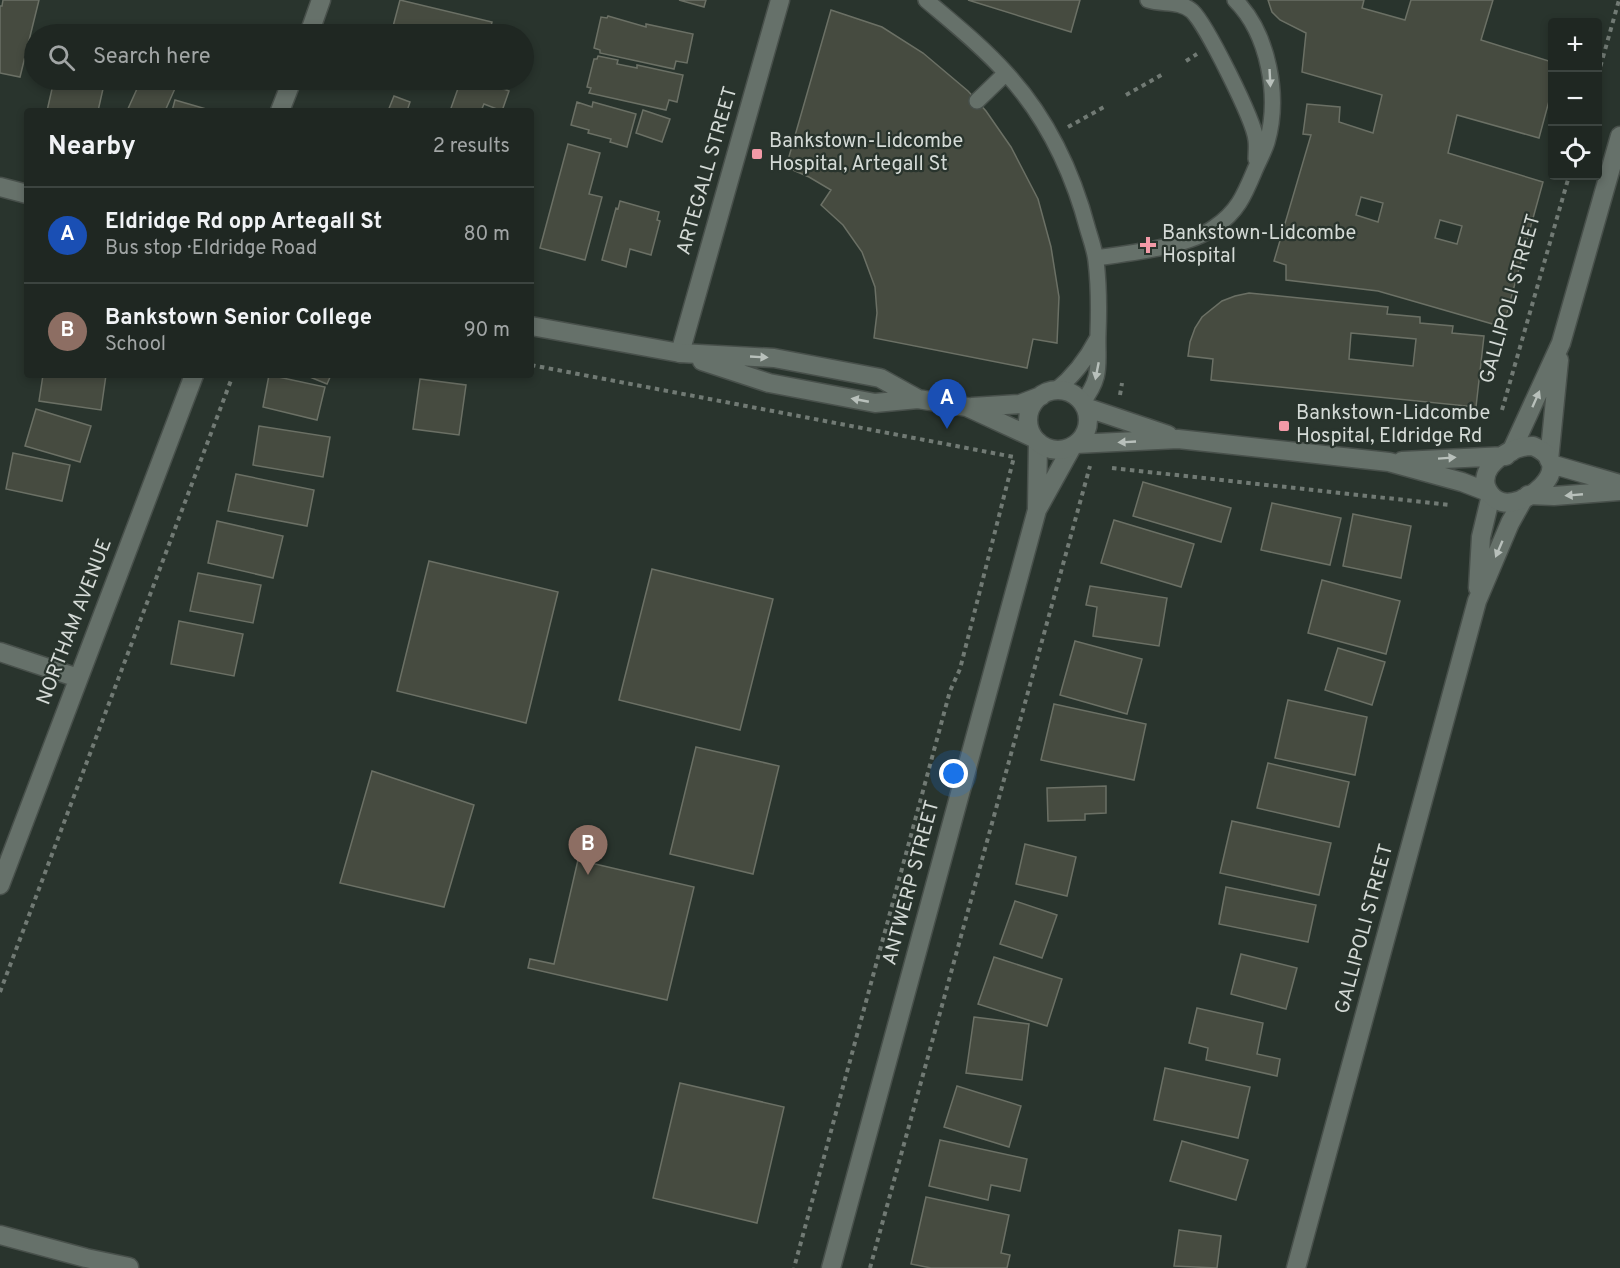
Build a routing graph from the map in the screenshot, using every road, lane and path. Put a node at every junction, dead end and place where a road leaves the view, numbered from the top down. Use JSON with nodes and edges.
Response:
{"nodes":[{"id":1,"x":321,"y":0,"type":"edge"},
{"id":2,"x":780,"y":0,"type":"edge"},
{"id":3,"x":926,"y":0,"type":"edge"},
{"id":4,"x":1148,"y":0,"type":"edge"},
{"id":5,"x":1235,"y":0,"type":"edge"},
{"id":6,"x":1619,"y":0,"type":"edge"},
{"id":7,"x":313,"y":24,"type":"edge"},
{"id":8,"x":1599,"y":72,"type":"edge"},
{"id":9,"x":1165,"y":73,"type":"dead end"},
{"id":10,"x":1006,"y":74,"type":"junction"},
{"id":11,"x":288,"y":90,"type":"edge"},
{"id":12,"x":1126,"y":94,"type":"dead end"},
{"id":13,"x":977,"y":101,"type":"dead end"},
{"id":14,"x":282,"y":107,"type":"edge"},
{"id":15,"x":1104,"y":107,"type":"dead end"},
{"id":16,"x":1066,"y":128,"type":"dead end"},
{"id":17,"x":1620,"y":136,"type":"edge"},
{"id":18,"x":1256,"y":168,"type":"junction"},
{"id":19,"x":1568,"y":180,"type":"edge"},
{"id":20,"x":0,"y":187,"type":"edge"},
{"id":21,"x":24,"y":193,"type":"edge"},
{"id":22,"x":1096,"y":258,"type":"junction"},
{"id":23,"x":534,"y":327,"type":"edge"},
{"id":24,"x":1098,"y":336,"type":"junction"},
{"id":25,"x":1561,"y":343,"type":"junction"},
{"id":26,"x":680,"y":353,"type":"junction"},
{"id":27,"x":534,"y":366,"type":"edge"},
{"id":28,"x":193,"y":378,"type":"edge"},
{"id":29,"x":231,"y":378,"type":"edge"},
{"id":30,"x":1048,"y":394,"type":"junction"},
{"id":31,"x":918,"y":399,"type":"junction"},
{"id":32,"x":1084,"y":405,"type":"junction"},
{"id":33,"x":967,"y":407,"type":"junction"},
{"id":34,"x":1501,"y":414,"type":"dead end"},
{"id":35,"x":1178,"y":439,"type":"junction"},
{"id":36,"x":1036,"y":440,"type":"junction"},
{"id":37,"x":1074,"y":446,"type":"junction"},
{"id":38,"x":1508,"y":454,"type":"junction"},
{"id":39,"x":1389,"y":462,"type":"junction"},
{"id":40,"x":1550,"y":462,"type":"junction"},
{"id":41,"x":1100,"y":466,"type":"dead end"},
{"id":42,"x":1109,"y":467,"type":"dead end"},
{"id":43,"x":1620,"y":484,"type":"edge"},
{"id":44,"x":1620,"y":490,"type":"edge"},
{"id":45,"x":1489,"y":493,"type":"junction"},
{"id":46,"x":1526,"y":496,"type":"junction"},
{"id":47,"x":1460,"y":506,"type":"dead end"},
{"id":48,"x":1037,"y":510,"type":"junction"},
{"id":49,"x":1477,"y":602,"type":"junction"},
{"id":50,"x":0,"y":652,"type":"edge"},
{"id":51,"x":78,"y":678,"type":"junction"},
{"id":52,"x":0,"y":885,"type":"edge"},
{"id":53,"x":0,"y":992,"type":"edge"},
{"id":54,"x":0,"y":1235,"type":"edge"},
{"id":55,"x":129,"y":1267,"type":"edge"},
{"id":56,"x":794,"y":1268,"type":"edge"},
{"id":57,"x":831,"y":1268,"type":"edge"},
{"id":58,"x":870,"y":1268,"type":"edge"},
{"id":59,"x":1296,"y":1268,"type":"edge"}],
"edges":[{"from":1,"to":7,"type":"street"},
{"from":2,"to":26,"type":"street","name":"ARTEGALL STREET"},
{"from":3,"to":10,"type":"lane"},
{"from":4,"to":18,"type":"lane"},
{"from":5,"to":18,"type":"lane","one_way":true},
{"from":6,"to":8,"type":"path"},
{"from":9,"to":12,"type":"path"},
{"from":10,"to":13,"type":"lane"},
{"from":10,"to":22,"type":"lane"},
{"from":11,"to":14,"type":"street"},
{"from":15,"to":16,"type":"path"},
{"from":17,"to":25,"type":"street"},
{"from":18,"to":22,"type":"lane"},
{"from":19,"to":34,"type":"path","name":"GALLIPOLI STREET"},
{"from":20,"to":21,"type":"street"},
{"from":22,"to":24,"type":"lane"},
{"from":23,"to":26,"type":"street"},
{"from":24,"to":30,"type":"lane"},
{"from":24,"to":32,"type":"lane","one_way":true},
{"from":38,"to":25,"type":"street","one_way":true},
{"from":25,"to":40,"type":"street"},
{"from":31,"to":26,"type":"street","one_way":true},
{"from":26,"to":31,"type":"street","one_way":true},
{"from":27,"to":56,"type":"path"},
{"from":28,"to":51,"type":"street","name":"NORTHAM AVENUE"},
{"from":29,"to":53,"type":"path"},
{"from":30,"to":32,"type":"street"},
{"from":30,"to":33,"type":"street"},
{"from":30,"to":36,"type":"street"},
{"from":31,"to":33,"type":"street"},
{"from":32,"to":35,"type":"street"},
{"from":32,"to":37,"type":"street"},
{"from":33,"to":36,"type":"street"},
{"from":35,"to":37,"type":"street","one_way":true},
{"from":35,"to":39,"type":"street"},
{"from":36,"to":37,"type":"street"},
{"from":36,"to":48,"type":"street","name":"ANTWERP STREET"},
{"from":37,"to":48,"type":"street","name":"ANTWERP STREET"},
{"from":39,"to":38,"type":"street","one_way":true},
{"from":38,"to":40,"type":"street"},
{"from":38,"to":45,"type":"street"},
{"from":39,"to":45,"type":"street"},
{"from":40,"to":43,"type":"street"},
{"from":40,"to":46,"type":"street"},
{"from":41,"to":58,"type":"path"},
{"from":42,"to":47,"type":"path"},
{"from":44,"to":46,"type":"street","one_way":true},
{"from":45,"to":46,"type":"street"},
{"from":45,"to":49,"type":"street","name":"GALLIPOLI STREET"},
{"from":46,"to":49,"type":"street","name":"GALLIPOLI STREET","one_way":true},
{"from":48,"to":57,"type":"street","name":"ANTWERP STREET"},
{"from":49,"to":59,"type":"street","name":"GALLIPOLI STREET"},
{"from":50,"to":51,"type":"street"},
{"from":51,"to":52,"type":"street","name":"NORTHAM AVENUE"},
{"from":54,"to":55,"type":"street"}]}
